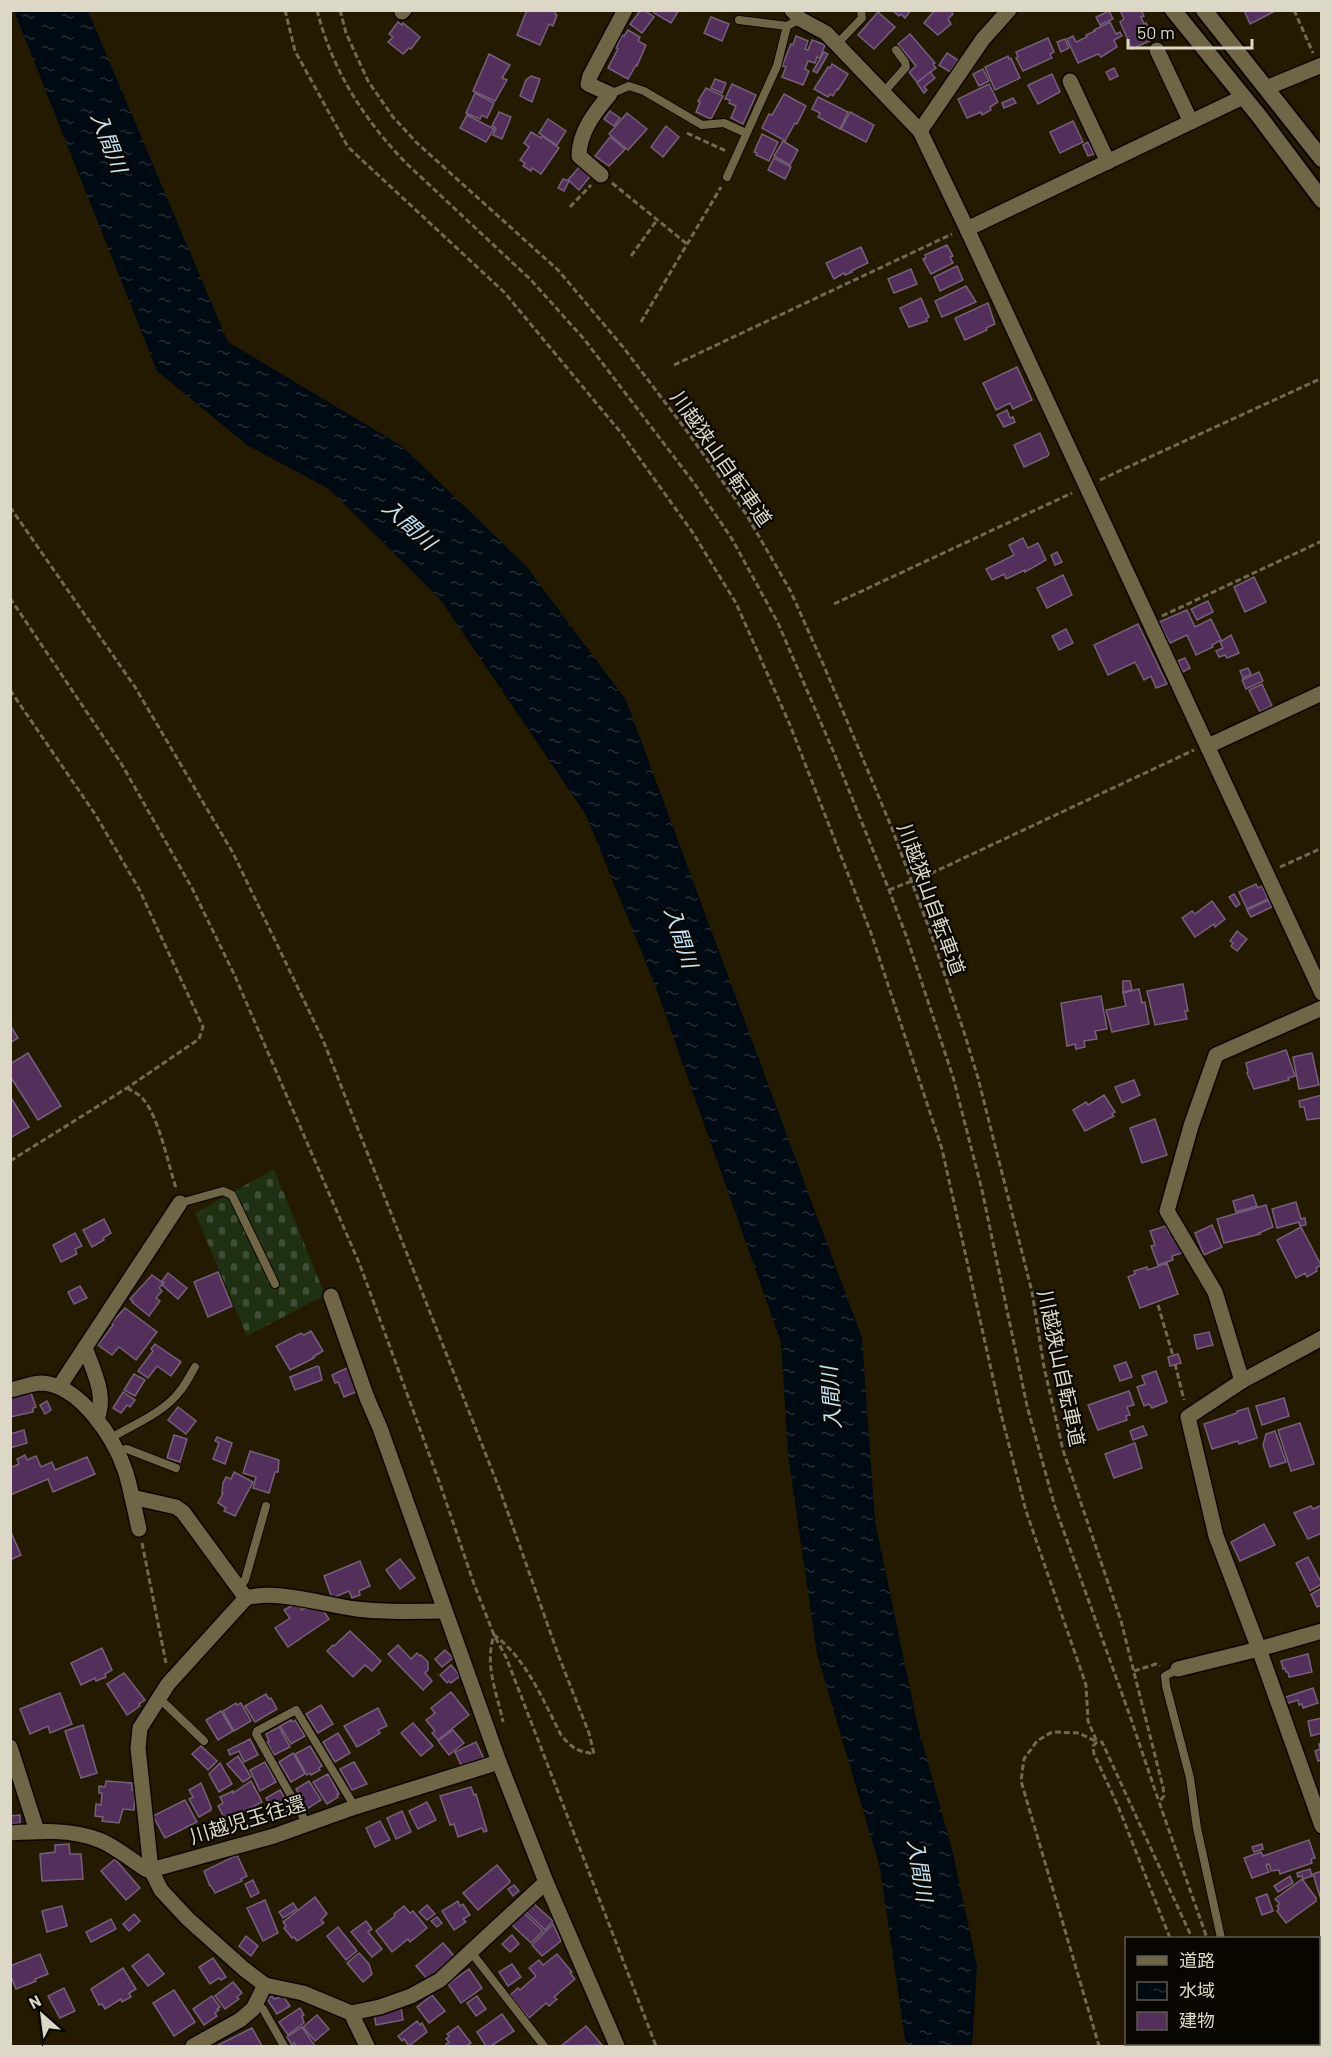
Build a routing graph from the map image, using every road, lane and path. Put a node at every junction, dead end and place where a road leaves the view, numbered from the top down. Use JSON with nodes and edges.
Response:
{"nodes":[{"id":1,"x":285,"y":10,"type":"edge"},
{"id":2,"x":317,"y":10,"type":"edge"},
{"id":3,"x":340,"y":10,"type":"edge"},
{"id":4,"x":625,"y":10,"type":"edge"},
{"id":5,"x":861,"y":10,"type":"edge"},
{"id":6,"x":1009,"y":10,"type":"edge"},
{"id":7,"x":1173,"y":10,"type":"edge"},
{"id":8,"x":1204,"y":10,"type":"edge"},
{"id":9,"x":1294,"y":10,"type":"edge"},
{"id":10,"x":793,"y":19,"type":"edge"},
{"id":11,"x":739,"y":20,"type":"dead end"},
{"id":12,"x":837,"y":44,"type":"junction"},
{"id":13,"x":896,"y":50,"type":"dead end"},
{"id":14,"x":1157,"y":50,"type":"dead end"},
{"id":15,"x":1320,"y":66,"type":"edge"},
{"id":16,"x":1070,"y":81,"type":"dead end"},
{"id":17,"x":1266,"y":88,"type":"junction"},
{"id":18,"x":884,"y":93,"type":"junction"},
{"id":19,"x":610,"y":94,"type":"junction"},
{"id":20,"x":1243,"y":97,"type":"junction"},
{"id":21,"x":1191,"y":122,"type":"junction"},
{"id":22,"x":920,"y":131,"type":"junction"},
{"id":23,"x":687,"y":133,"type":"dead end"},
{"id":24,"x":746,"y":133,"type":"junction"},
{"id":25,"x":736,"y":156,"type":"junction"},
{"id":26,"x":1322,"y":159,"type":"edge"},
{"id":27,"x":1108,"y":162,"type":"junction"},
{"id":28,"x":601,"y":175,"type":"junction"},
{"id":29,"x":727,"y":177,"type":"joint"},
{"id":30,"x":1322,"y":200,"type":"edge"},
{"id":31,"x":570,"y":207,"type":"dead end"},
{"id":32,"x":657,"y":220,"type":"junction"},
{"id":33,"x":967,"y":229,"type":"junction"},
{"id":34,"x":687,"y":244,"type":"junction"},
{"id":35,"x":631,"y":256,"type":"dead end"},
{"id":36,"x":640,"y":322,"type":"dead end"},
{"id":37,"x":674,"y":365,"type":"dead end"},
{"id":38,"x":1322,"y":378,"type":"edge"},
{"id":39,"x":1086,"y":486,"type":"junction"},
{"id":40,"x":10,"y":507,"type":"edge"},
{"id":41,"x":1322,"y":541,"type":"edge"},
{"id":42,"x":10,"y":598,"type":"edge"},
{"id":43,"x":834,"y":603,"type":"dead end"},
{"id":44,"x":1150,"y":621,"type":"junction"},
{"id":45,"x":10,"y":690,"type":"edge"},
{"id":46,"x":1322,"y":693,"type":"edge"},
{"id":47,"x":1208,"y":746,"type":"junction"},
{"id":48,"x":1322,"y":848,"type":"edge"},
{"id":49,"x":1266,"y":873,"type":"junction"},
{"id":50,"x":911,"y":881,"type":"junction"},
{"id":51,"x":889,"y":890,"type":"junction"},
{"id":52,"x":1322,"y":993,"type":"edge"},
{"id":53,"x":1322,"y":1008,"type":"edge"},
{"id":54,"x":127,"y":1088,"type":"junction"},
{"id":55,"x":10,"y":1161,"type":"edge"},
{"id":56,"x":180,"y":1203,"type":"junction"},
{"id":57,"x":275,"y":1284,"type":"dead end"},
{"id":58,"x":331,"y":1296,"type":"dead end"},
{"id":59,"x":1158,"y":1305,"type":"dead end"},
{"id":60,"x":1322,"y":1338,"type":"edge"},
{"id":61,"x":85,"y":1347,"type":"junction"},
{"id":62,"x":1173,"y":1356,"type":"dead end"},
{"id":63,"x":1175,"y":1365,"type":"dead end"},
{"id":64,"x":195,"y":1367,"type":"dead end"},
{"id":65,"x":1242,"y":1381,"type":"junction"},
{"id":66,"x":59,"y":1387,"type":"junction"},
{"id":67,"x":10,"y":1390,"type":"edge"},
{"id":68,"x":1188,"y":1417,"type":"junction"},
{"id":69,"x":97,"y":1419,"type":"junction"},
{"id":70,"x":113,"y":1444,"type":"junction"},
{"id":71,"x":176,"y":1468,"type":"dead end"},
{"id":72,"x":132,"y":1497,"type":"junction"},
{"id":73,"x":266,"y":1506,"type":"dead end"},
{"id":74,"x":139,"y":1529,"type":"joint"},
{"id":75,"x":242,"y":1593,"type":"junction"},
{"id":76,"x":445,"y":1611,"type":"junction"},
{"id":77,"x":1322,"y":1631,"type":"edge"},
{"id":78,"x":494,"y":1635,"type":"junction"},
{"id":79,"x":1259,"y":1649,"type":"junction"},
{"id":80,"x":1156,"y":1664,"type":"dead end"},
{"id":81,"x":1178,"y":1669,"type":"joint"},
{"id":82,"x":1134,"y":1671,"type":"junction"},
{"id":83,"x":163,"y":1692,"type":"junction"},
{"id":84,"x":503,"y":1730,"type":"dead end"},
{"id":85,"x":204,"y":1741,"type":"dead end"},
{"id":86,"x":1097,"y":1742,"type":"junction"},
{"id":87,"x":10,"y":1747,"type":"edge"},
{"id":88,"x":499,"y":1762,"type":"junction"},
{"id":89,"x":1159,"y":1802,"type":"junction"},
{"id":90,"x":355,"y":1807,"type":"junction"},
{"id":91,"x":307,"y":1824,"type":"junction"},
{"id":92,"x":1322,"y":1826,"type":"edge"},
{"id":93,"x":37,"y":1831,"type":"junction"},
{"id":94,"x":10,"y":1833,"type":"edge"},
{"id":95,"x":151,"y":1870,"type":"junction"},
{"id":96,"x":546,"y":1882,"type":"junction"},
{"id":97,"x":1170,"y":1937,"type":"edge"},
{"id":98,"x":1192,"y":1937,"type":"edge"},
{"id":99,"x":1207,"y":1937,"type":"edge"},
{"id":100,"x":1221,"y":1937,"type":"edge"},
{"id":101,"x":471,"y":1952,"type":"junction"},
{"id":102,"x":266,"y":1985,"type":"junction"},
{"id":103,"x":257,"y":2003,"type":"junction"},
{"id":104,"x":351,"y":2013,"type":"junction"},
{"id":105,"x":193,"y":2046,"type":"edge"},
{"id":106,"x":284,"y":2046,"type":"edge"},
{"id":107,"x":367,"y":2046,"type":"edge"},
{"id":108,"x":544,"y":2046,"type":"edge"},
{"id":109,"x":617,"y":2046,"type":"edge"},
{"id":110,"x":656,"y":2046,"type":"edge"},
{"id":111,"x":1099,"y":2046,"type":"edge"}],
"edges":[{"from":1,"to":86,"type":"path"},
{"from":2,"to":51,"type":"path"},
{"from":3,"to":50,"type":"path","name":"川越狭山自転車道"},
{"from":4,"to":19,"type":"street"},
{"from":5,"to":12,"type":"lane"},
{"from":6,"to":22,"type":"street"},
{"from":7,"to":20,"type":"main road"},
{"from":8,"to":17,"type":"main road"},
{"from":9,"to":15,"type":"path"},
{"from":10,"to":11,"type":"lane"},
{"from":10,"to":12,"type":"street"},
{"from":10,"to":24,"type":"lane"},
{"from":12,"to":18,"type":"street"},
{"from":13,"to":18,"type":"lane"},
{"from":14,"to":21,"type":"street"},
{"from":15,"to":17,"type":"street"},
{"from":16,"to":27,"type":"street"},
{"from":17,"to":26,"type":"main road"},
{"from":18,"to":22,"type":"street"},
{"from":19,"to":24,"type":"lane"},
{"from":19,"to":28,"type":"street"},
{"from":20,"to":21,"type":"street"},
{"from":20,"to":30,"type":"main road"},
{"from":21,"to":27,"type":"street"},
{"from":22,"to":33,"type":"street"},
{"from":23,"to":25,"type":"path"},
{"from":24,"to":25,"type":"lane"},
{"from":25,"to":29,"type":"lane"},
{"from":27,"to":33,"type":"street"},
{"from":28,"to":31,"type":"path"},
{"from":28,"to":32,"type":"path"},
{"from":29,"to":34,"type":"path"},
{"from":32,"to":34,"type":"path"},
{"from":32,"to":35,"type":"path"},
{"from":33,"to":37,"type":"path"},
{"from":33,"to":39,"type":"street"},
{"from":34,"to":36,"type":"path"},
{"from":38,"to":39,"type":"path"},
{"from":39,"to":43,"type":"path"},
{"from":39,"to":44,"type":"street"},
{"from":40,"to":78,"type":"path"},
{"from":41,"to":44,"type":"path"},
{"from":42,"to":78,"type":"path"},
{"from":44,"to":47,"type":"street"},
{"from":45,"to":54,"type":"path"},
{"from":46,"to":47,"type":"street"},
{"from":47,"to":49,"type":"street"},
{"from":47,"to":50,"type":"path"},
{"from":48,"to":49,"type":"path"},
{"from":49,"to":52,"type":"street"},
{"from":50,"to":51,"type":"path"},
{"from":50,"to":82,"type":"path","name":"川越狭山自転車道"},
{"from":51,"to":89,"type":"path"},
{"from":53,"to":65,"type":"street"},
{"from":54,"to":55,"type":"path"},
{"from":54,"to":56,"type":"path"},
{"from":56,"to":57,"type":"lane"},
{"from":56,"to":61,"type":"street"},
{"from":58,"to":76,"type":"street"},
{"from":59,"to":62,"type":"path"},
{"from":60,"to":65,"type":"street"},
{"from":61,"to":66,"type":"street"},
{"from":61,"to":69,"type":"street"},
{"from":63,"to":68,"type":"path"},
{"from":64,"to":70,"type":"lane"},
{"from":65,"to":68,"type":"street"},
{"from":66,"to":67,"type":"street"},
{"from":66,"to":69,"type":"street"},
{"from":68,"to":79,"type":"street"},
{"from":69,"to":70,"type":"street"},
{"from":70,"to":71,"type":"lane"},
{"from":70,"to":72,"type":"street"},
{"from":72,"to":74,"type":"street"},
{"from":72,"to":75,"type":"street"},
{"from":73,"to":75,"type":"lane"},
{"from":74,"to":83,"type":"path"},
{"from":75,"to":76,"type":"street"},
{"from":75,"to":83,"type":"street"},
{"from":76,"to":88,"type":"street"},
{"from":77,"to":79,"type":"street"},
{"from":78,"to":84,"type":"path"},
{"from":78,"to":110,"type":"path"},
{"from":79,"to":81,"type":"street"},
{"from":79,"to":92,"type":"street"},
{"from":80,"to":82,"type":"path"},
{"from":81,"to":100,"type":"lane"},
{"from":82,"to":89,"type":"path","name":"川越狭山自転車道"},
{"from":83,"to":85,"type":"lane"},
{"from":83,"to":95,"type":"street"},
{"from":86,"to":97,"type":"path"},
{"from":86,"to":98,"type":"path"},
{"from":86,"to":111,"type":"path"},
{"from":87,"to":93,"type":"street"},
{"from":88,"to":90,"type":"street","name":"川越児玉往還"},
{"from":88,"to":96,"type":"street"},
{"from":89,"to":99,"type":"path","name":"川越狭山自転車道"},
{"from":90,"to":91,"type":"street","name":"川越児玉往還"},
{"from":90,"to":91,"type":"lane"},
{"from":91,"to":95,"type":"street","name":"川越児玉往還"},
{"from":93,"to":94,"type":"street"},
{"from":93,"to":95,"type":"street"},
{"from":95,"to":102,"type":"street"},
{"from":96,"to":101,"type":"street"},
{"from":96,"to":109,"type":"street"},
{"from":101,"to":104,"type":"street"},
{"from":101,"to":108,"type":"lane"},
{"from":102,"to":103,"type":"street"},
{"from":102,"to":104,"type":"street"},
{"from":103,"to":105,"type":"street"},
{"from":103,"to":106,"type":"lane"},
{"from":104,"to":107,"type":"street"}]}
